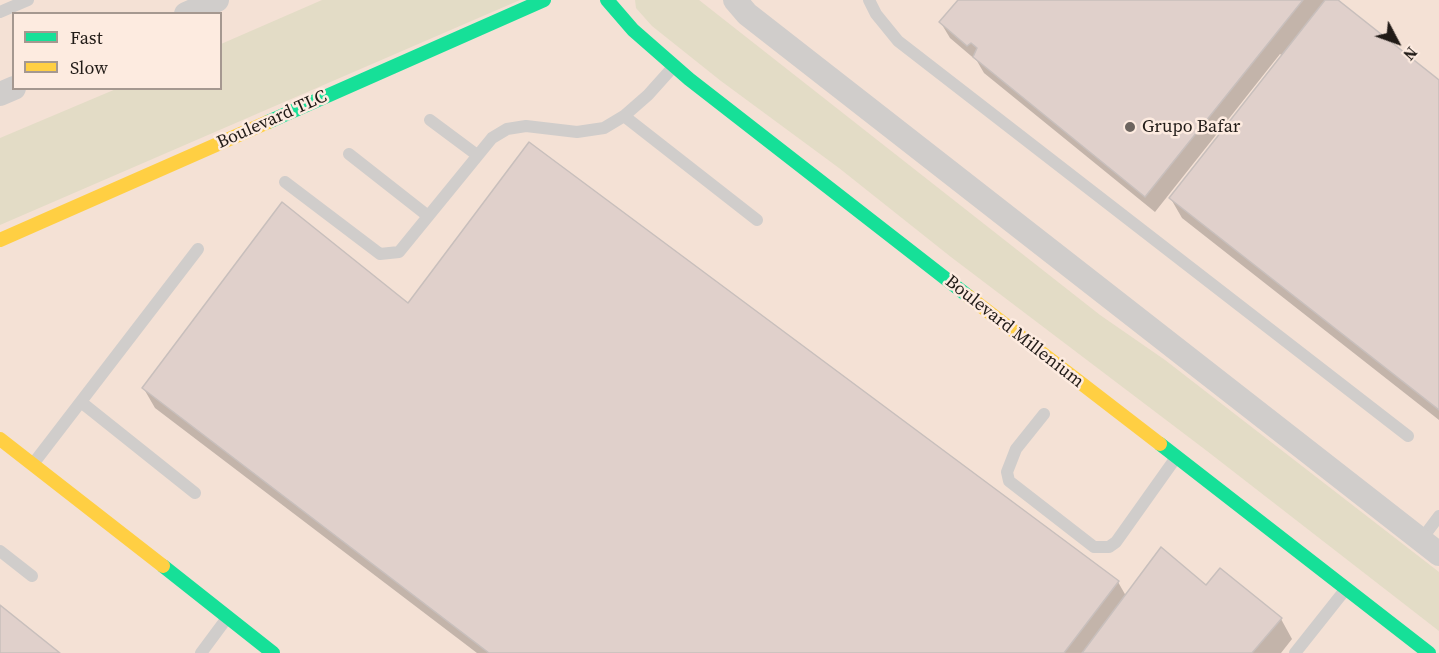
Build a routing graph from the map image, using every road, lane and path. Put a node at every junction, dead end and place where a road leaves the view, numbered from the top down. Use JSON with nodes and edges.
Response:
{"nodes":[{"id":1,"x":28,"y":0,"type":"edge"},
{"id":2,"x":217,"y":0,"type":"edge"},
{"id":3,"x":544,"y":0,"type":"edge"},
{"id":4,"x":607,"y":0,"type":"edge"},
{"id":5,"x":735,"y":0,"type":"edge"},
{"id":6,"x":869,"y":0,"type":"edge"},
{"id":7,"x":0,"y":12,"type":"edge"},
{"id":8,"x":190,"y":12,"type":"edge"},
{"id":9,"x":675,"y":65,"type":"junction"},
{"id":10,"x":624,"y":116,"type":"junction"},
{"id":11,"x":430,"y":120,"type":"dead end"},
{"id":12,"x":349,"y":154,"type":"dead end"},
{"id":13,"x":477,"y":155,"type":"junction"},
{"id":14,"x":285,"y":182,"type":"dead end"},
{"id":15,"x":428,"y":216,"type":"junction"},
{"id":16,"x":757,"y":220,"type":"dead end"},
{"id":17,"x":0,"y":240,"type":"edge"},
{"id":18,"x":198,"y":249,"type":"dead end"},
{"id":19,"x":81,"y":402,"type":"junction"},
{"id":20,"x":1044,"y":414,"type":"dead end"},
{"id":21,"x":1408,"y":436,"type":"dead end"},
{"id":22,"x":0,"y":439,"type":"edge"},
{"id":23,"x":1176,"y":458,"type":"junction"},
{"id":24,"x":33,"y":465,"type":"junction"},
{"id":25,"x":195,"y":493,"type":"dead end"},
{"id":26,"x":1439,"y":516,"type":"edge"},
{"id":27,"x":1430,"y":547,"type":"edge"},
{"id":28,"x":0,"y":551,"type":"edge"},
{"id":29,"x":32,"y":576,"type":"dead end"},
{"id":30,"x":1346,"y":589,"type":"junction"},
{"id":31,"x":228,"y":617,"type":"junction"},
{"id":32,"x":201,"y":653,"type":"edge"},
{"id":33,"x":273,"y":653,"type":"edge"},
{"id":34,"x":1295,"y":653,"type":"edge"},
{"id":35,"x":1429,"y":653,"type":"edge"}],
"edges":[{"from":1,"to":7,"type":"lane"},
{"from":2,"to":8,"type":"street"},
{"from":3,"to":17,"type":"street","name":"Boulevard TLC"},
{"from":4,"to":9,"type":"street","name":"Boulevard Millenium"},
{"from":5,"to":27,"type":"street"},
{"from":6,"to":21,"type":"lane"},
{"from":9,"to":10,"type":"lane"},
{"from":9,"to":23,"type":"street","name":"Boulevard Millenium"},
{"from":10,"to":13,"type":"lane"},
{"from":10,"to":16,"type":"lane"},
{"from":11,"to":13,"type":"lane"},
{"from":12,"to":15,"type":"lane"},
{"from":13,"to":15,"type":"lane"},
{"from":14,"to":15,"type":"lane"},
{"from":18,"to":19,"type":"lane"},
{"from":19,"to":24,"type":"lane"},
{"from":19,"to":25,"type":"lane"},
{"from":20,"to":23,"type":"lane"},
{"from":22,"to":24,"type":"street"},
{"from":23,"to":30,"type":"street","name":"Boulevard Millenium"},
{"from":24,"to":31,"type":"street"},
{"from":26,"to":27,"type":"lane"},
{"from":28,"to":29,"type":"lane"},
{"from":30,"to":34,"type":"lane"},
{"from":30,"to":35,"type":"street","name":"Boulevard Millenium"},
{"from":31,"to":32,"type":"lane"},
{"from":31,"to":33,"type":"street"}]}
